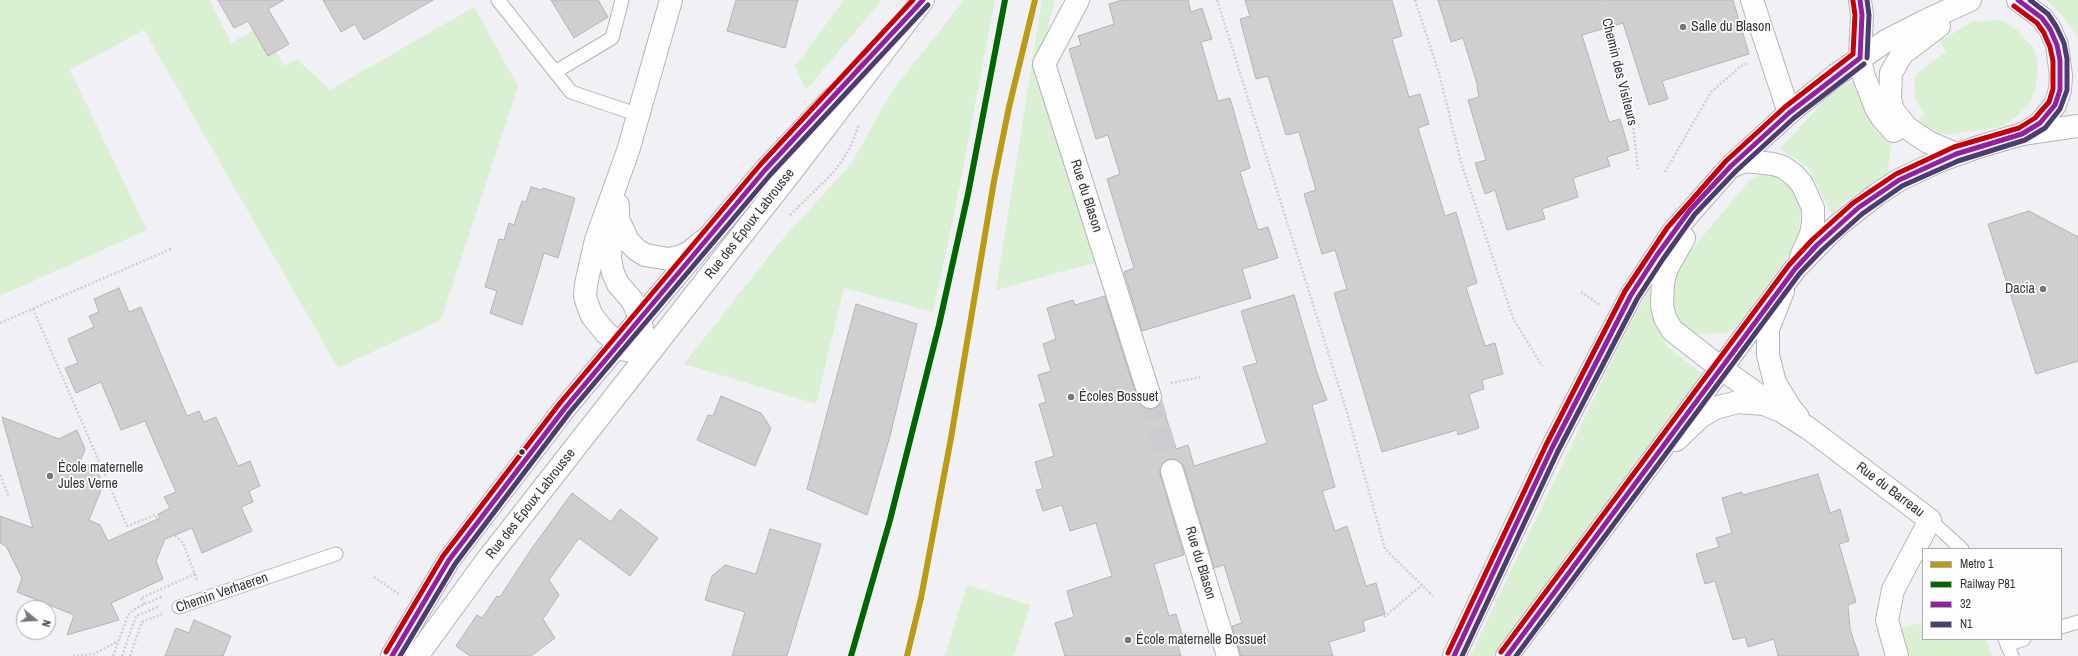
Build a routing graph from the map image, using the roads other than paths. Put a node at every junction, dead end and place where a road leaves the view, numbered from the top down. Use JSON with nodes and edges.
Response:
{"nodes":[{"id":1,"x":498,"y":0,"type":"edge"},
{"id":2,"x":622,"y":0,"type":"edge"},
{"id":3,"x":671,"y":0,"type":"edge"},
{"id":4,"x":1078,"y":0,"type":"edge"},
{"id":5,"x":1752,"y":0,"type":"edge"},
{"id":6,"x":1860,"y":0,"type":"edge"},
{"id":7,"x":1970,"y":0,"type":"edge"},
{"id":8,"x":1979,"y":0,"type":"edge"},
{"id":9,"x":2018,"y":0,"type":"edge"},
{"id":10,"x":916,"y":8,"type":"edge"},
{"id":11,"x":1860,"y":58,"type":"junction"},
{"id":12,"x":555,"y":72,"type":"junction"},
{"id":13,"x":1789,"y":113,"type":"junction"},
{"id":14,"x":639,"y":115,"type":"junction"},
{"id":15,"x":2078,"y":126,"type":"edge"},
{"id":16,"x":2022,"y":134,"type":"junction"},
{"id":17,"x":628,"y":151,"type":"junction"},
{"id":18,"x":1956,"y":154,"type":"junction"},
{"id":19,"x":1731,"y":166,"type":"junction"},
{"id":20,"x":618,"y":205,"type":"junction"},
{"id":21,"x":707,"y":238,"type":"junction"},
{"id":22,"x":1795,"y":268,"type":"junction"},
{"id":23,"x":640,"y":318,"type":"junction"},
{"id":24,"x":618,"y":345,"type":"junction"},
{"id":25,"x":647,"y":354,"type":"junction"},
{"id":26,"x":1722,"y":369,"type":"junction"},
{"id":27,"x":1149,"y":393,"type":"tunnel mouth"},
{"id":28,"x":1781,"y":411,"type":"junction"},
{"id":29,"x":1808,"y":428,"type":"junction"},
{"id":30,"x":1172,"y":471,"type":"tunnel mouth"},
{"id":31,"x":1930,"y":520,"type":"junction"},
{"id":32,"x":1601,"y":530,"type":"junction"},
{"id":33,"x":1961,"y":548,"type":"edge"},
{"id":34,"x":336,"y":554,"type":"dead end"},
{"id":35,"x":179,"y":608,"type":"road end"},
{"id":36,"x":2078,"y":622,"type":"edge"},
{"id":37,"x":2062,"y":627,"type":"edge"},
{"id":38,"x":2022,"y":640,"type":"edge"},
{"id":39,"x":2008,"y":646,"type":"edge"},
{"id":40,"x":392,"y":656,"type":"edge"},
{"id":41,"x":417,"y":656,"type":"edge"},
{"id":42,"x":1228,"y":656,"type":"edge"},
{"id":43,"x":1454,"y":656,"type":"edge"},
{"id":44,"x":1507,"y":656,"type":"edge"},
{"id":45,"x":1897,"y":656,"type":"edge"}],
"edges":[{"from":1,"to":12,"type":"lane"},
{"from":2,"to":12,"type":"lane"},
{"from":3,"to":14,"type":"main road","name":"Rue des Époux Labrousse"},
{"from":4,"to":27,"type":"main road","name":"Rue du Blason"},
{"from":5,"to":13,"type":"main road"},
{"from":6,"to":11,"type":"main road"},
{"from":7,"to":11,"type":"main road"},
{"from":8,"to":18,"type":"main road"},
{"from":9,"to":16,"type":"main road"},
{"from":10,"to":21,"type":"main road","name":"Rue des Époux Labrousse"},
{"from":10,"to":25,"type":"main road","name":"Rue des Époux Labrousse"},
{"from":11,"to":13,"type":"main road"},
{"from":11,"to":18,"type":"main road"},
{"from":12,"to":14,"type":"lane"},
{"from":13,"to":19,"type":"main road"},
{"from":14,"to":17,"type":"main road","name":"Rue des Époux Labrousse"},
{"from":15,"to":16,"type":"main road"},
{"from":16,"to":18,"type":"main road"},
{"from":17,"to":20,"type":"main road","name":"Rue des Époux Labrousse"},
{"from":17,"to":24,"type":"main road","name":"Rue des Époux Labrousse"},
{"from":18,"to":22,"type":"main road"},
{"from":19,"to":22,"type":"main road"},
{"from":19,"to":26,"type":"main road","name":"Rue du Barreau"},
{"from":19,"to":43,"type":"main road"},
{"from":20,"to":21,"type":"main road","name":"Rue des Époux Labrousse"},
{"from":20,"to":23,"type":"main road","name":"Rue des Époux Labrousse"},
{"from":21,"to":23,"type":"main road","name":"Rue des Époux Labrousse"},
{"from":22,"to":26,"type":"main road"},
{"from":22,"to":29,"type":"main road","name":"Rue du Barreau"},
{"from":23,"to":24,"type":"main road","name":"Rue des Époux Labrousse"},
{"from":23,"to":25,"type":"main road","name":"Rue des Époux Labrousse"},
{"from":24,"to":25,"type":"main road","name":"Rue des Époux Labrousse"},
{"from":24,"to":40,"type":"main road","name":"Rue des Époux Labrousse"},
{"from":25,"to":41,"type":"main road","name":"Rue des Époux Labrousse"},
{"from":26,"to":28,"type":"main road","name":"Rue du Barreau"},
{"from":26,"to":32,"type":"main road"},
{"from":28,"to":29,"type":"main road","name":"Rue du Barreau"},
{"from":28,"to":32,"type":"main road","name":"Rue du Barreau"},
{"from":29,"to":31,"type":"main road","name":"Rue du Barreau"},
{"from":30,"to":42,"type":"main road","name":"Rue du Blason"},
{"from":31,"to":33,"type":"lane"},
{"from":31,"to":45,"type":"main road","name":"Rue du Barreau"},
{"from":32,"to":44,"type":"main road"},
{"from":34,"to":35,"type":"lane","name":"Chemin Verhaeren"},
{"from":36,"to":37,"type":"lane"},
{"from":38,"to":39,"type":"lane"}]}
